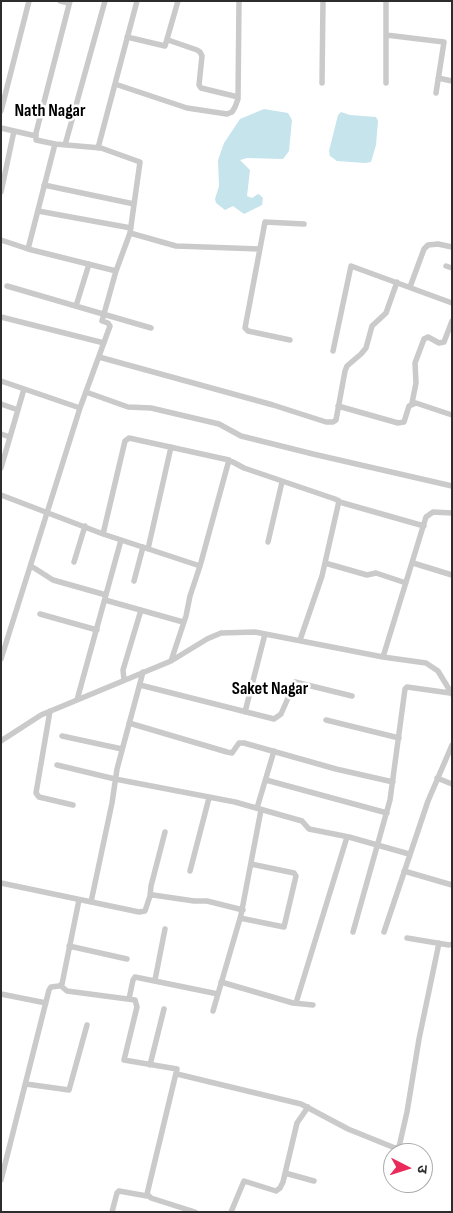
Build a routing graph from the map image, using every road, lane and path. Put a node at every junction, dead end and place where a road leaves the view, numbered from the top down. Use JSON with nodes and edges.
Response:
{"nodes":[{"id":1,"x":29,"y":1,"type":"edge"},
{"id":2,"x":60,"y":1,"type":"edge"},
{"id":3,"x":106,"y":1,"type":"edge"},
{"id":4,"x":137,"y":1,"type":"edge"},
{"id":5,"x":178,"y":1,"type":"edge"},
{"id":6,"x":239,"y":1,"type":"edge"},
{"id":7,"x":323,"y":1,"type":"edge"},
{"id":8,"x":386,"y":1,"type":"edge"},
{"id":9,"x":69,"y":2,"type":"edge"},
{"id":10,"x":386,"y":35,"type":"junction"},
{"id":11,"x":127,"y":37,"type":"junction"},
{"id":12,"x":168,"y":40,"type":"junction"},
{"id":13,"x":438,"y":78,"type":"junction"},
{"id":14,"x":452,"y":81,"type":"edge"},
{"id":15,"x":322,"y":83,"type":"dead end"},
{"id":16,"x":386,"y":83,"type":"dead end"},
{"id":17,"x":115,"y":84,"type":"junction"},
{"id":18,"x":436,"y":93,"type":"dead end"},
{"id":19,"x":238,"y":97,"type":"junction"},
{"id":20,"x":1,"y":111,"type":"edge"},
{"id":21,"x":1,"y":128,"type":"edge"},
{"id":22,"x":14,"y":131,"type":"junction"},
{"id":23,"x":36,"y":136,"type":"junction"},
{"id":24,"x":55,"y":144,"type":"junction"},
{"id":25,"x":66,"y":145,"type":"junction"},
{"id":26,"x":98,"y":148,"type":"junction"},
{"id":27,"x":44,"y":185,"type":"junction"},
{"id":28,"x":1,"y":192,"type":"edge"},
{"id":29,"x":134,"y":204,"type":"junction"},
{"id":30,"x":38,"y":211,"type":"junction"},
{"id":31,"x":304,"y":224,"type":"dead end"},
{"id":32,"x":130,"y":230,"type":"junction"},
{"id":33,"x":1,"y":240,"type":"edge"},
{"id":34,"x":452,"y":248,"type":"edge"},
{"id":35,"x":28,"y":249,"type":"junction"},
{"id":36,"x":260,"y":249,"type":"junction"},
{"id":37,"x":89,"y":264,"type":"junction"},
{"id":38,"x":116,"y":270,"type":"junction"},
{"id":39,"x":397,"y":282,"type":"junction"},
{"id":40,"x":7,"y":286,"type":"dead end"},
{"id":41,"x":410,"y":287,"type":"junction"},
{"id":42,"x":452,"y":303,"type":"edge"},
{"id":43,"x":76,"y":306,"type":"junction"},
{"id":44,"x":104,"y":314,"type":"junction"},
{"id":45,"x":1,"y":317,"type":"edge"},
{"id":46,"x":452,"y":321,"type":"edge"},
{"id":47,"x":152,"y":328,"type":"dead end"},
{"id":48,"x":290,"y":340,"type":"dead end"},
{"id":49,"x":104,"y":343,"type":"junction"},
{"id":50,"x":333,"y":351,"type":"dead end"},
{"id":51,"x":99,"y":356,"type":"junction"},
{"id":52,"x":1,"y":381,"type":"edge"},
{"id":53,"x":24,"y":389,"type":"junction"},
{"id":54,"x":86,"y":392,"type":"junction"},
{"id":55,"x":412,"y":403,"type":"junction"},
{"id":56,"x":1,"y":404,"type":"edge"},
{"id":57,"x":338,"y":406,"type":"junction"},
{"id":58,"x":80,"y":408,"type":"junction"},
{"id":59,"x":18,"y":410,"type":"junction"},
{"id":60,"x":452,"y":415,"type":"edge"},
{"id":61,"x":1,"y":434,"type":"edge"},
{"id":62,"x":10,"y":437,"type":"junction"},
{"id":63,"x":171,"y":447,"type":"junction"},
{"id":64,"x":229,"y":460,"type":"junction"},
{"id":65,"x":1,"y":468,"type":"edge"},
{"id":66,"x":282,"y":482,"type":"junction"},
{"id":67,"x":452,"y":486,"type":"edge"},
{"id":68,"x":1,"y":495,"type":"edge"},
{"id":69,"x":339,"y":501,"type":"junction"},
{"id":70,"x":48,"y":512,"type":"junction"},
{"id":71,"x":452,"y":513,"type":"edge"},
{"id":72,"x":85,"y":526,"type":"junction"},
{"id":73,"x":424,"y":526,"type":"junction"},
{"id":74,"x":103,"y":534,"type":"junction"},
{"id":75,"x":121,"y":540,"type":"junction"},
{"id":76,"x":268,"y":542,"type":"dead end"},
{"id":77,"x":146,"y":548,"type":"junction"},
{"id":78,"x":74,"y":562,"type":"dead end"},
{"id":79,"x":413,"y":563,"type":"junction"},
{"id":80,"x":325,"y":564,"type":"junction"},
{"id":81,"x":31,"y":566,"type":"junction"},
{"id":82,"x":200,"y":566,"type":"junction"},
{"id":83,"x":452,"y":575,"type":"edge"},
{"id":84,"x":134,"y":581,"type":"dead end"},
{"id":85,"x":406,"y":582,"type":"junction"},
{"id":86,"x":105,"y":598,"type":"junction"},
{"id":87,"x":141,"y":610,"type":"junction"},
{"id":88,"x":40,"y":614,"type":"dead end"},
{"id":89,"x":183,"y":622,"type":"junction"},
{"id":90,"x":97,"y":630,"type":"junction"},
{"id":91,"x":266,"y":634,"type":"junction"},
{"id":92,"x":300,"y":640,"type":"junction"},
{"id":93,"x":383,"y":657,"type":"junction"},
{"id":94,"x":1,"y":659,"type":"edge"},
{"id":95,"x":171,"y":661,"type":"junction"},
{"id":96,"x":143,"y":672,"type":"junction"},
{"id":97,"x":124,"y":680,"type":"junction"},
{"id":98,"x":140,"y":685,"type":"junction"},
{"id":99,"x":451,"y":693,"type":"edge"},
{"id":100,"x":352,"y":696,"type":"dead end"},
{"id":101,"x":78,"y":700,"type":"junction"},
{"id":102,"x":50,"y":711,"type":"junction"},
{"id":103,"x":245,"y":712,"type":"junction"},
{"id":104,"x":326,"y":720,"type":"dead end"},
{"id":105,"x":129,"y":722,"type":"junction"},
{"id":106,"x":62,"y":736,"type":"dead end"},
{"id":107,"x":399,"y":738,"type":"junction"},
{"id":108,"x":1,"y":741,"type":"edge"},
{"id":109,"x":452,"y":745,"type":"edge"},
{"id":110,"x":122,"y":749,"type":"junction"},
{"id":111,"x":274,"y":751,"type":"junction"},
{"id":112,"x":57,"y":765,"type":"dead end"},
{"id":113,"x":438,"y":778,"type":"junction"},
{"id":114,"x":115,"y":779,"type":"junction"},
{"id":115,"x":266,"y":780,"type":"junction"},
{"id":116,"x":393,"y":782,"type":"junction"},
{"id":117,"x":452,"y":784,"type":"edge"},
{"id":118,"x":209,"y":798,"type":"junction"},
{"id":119,"x":73,"y":805,"type":"dead end"},
{"id":120,"x":259,"y":809,"type":"junction"},
{"id":121,"x":387,"y":813,"type":"junction"},
{"id":122,"x":165,"y":832,"type":"dead end"},
{"id":123,"x":347,"y":836,"type":"junction"},
{"id":124,"x":378,"y":846,"type":"junction"},
{"id":125,"x":409,"y":854,"type":"junction"},
{"id":126,"x":251,"y":864,"type":"junction"},
{"id":127,"x":190,"y":871,"type":"dead end"},
{"id":128,"x":404,"y":871,"type":"junction"},
{"id":129,"x":1,"y":883,"type":"edge"},
{"id":130,"x":452,"y":885,"type":"edge"},
{"id":131,"x":150,"y":896,"type":"junction"},
{"id":132,"x":79,"y":900,"type":"junction"},
{"id":133,"x":91,"y":902,"type":"junction"},
{"id":134,"x":242,"y":910,"type":"junction"},
{"id":135,"x":240,"y":918,"type":"junction"},
{"id":136,"x":165,"y":930,"type":"dead end"},
{"id":137,"x":353,"y":932,"type":"dead end"},
{"id":138,"x":384,"y":932,"type":"dead end"},
{"id":139,"x":407,"y":938,"type":"dead end"},
{"id":140,"x":439,"y":943,"type":"junction"},
{"id":141,"x":452,"y":944,"type":"edge"},
{"id":142,"x":69,"y":946,"type":"junction"},
{"id":143,"x":127,"y":958,"type":"dead end"},
{"id":144,"x":155,"y":980,"type":"junction"},
{"id":145,"x":221,"y":982,"type":"junction"},
{"id":146,"x":61,"y":986,"type":"junction"},
{"id":147,"x":1,"y":994,"type":"edge"},
{"id":148,"x":218,"y":994,"type":"junction"},
{"id":149,"x":129,"y":999,"type":"junction"},
{"id":150,"x":46,"y":1003,"type":"junction"},
{"id":151,"x":296,"y":1003,"type":"junction"},
{"id":152,"x":313,"y":1005,"type":"dead end"},
{"id":153,"x":164,"y":1010,"type":"dead end"},
{"id":154,"x":213,"y":1012,"type":"dead end"},
{"id":155,"x":87,"y":1025,"type":"dead end"},
{"id":156,"x":150,"y":1065,"type":"junction"},
{"id":157,"x":177,"y":1074,"type":"junction"},
{"id":158,"x":26,"y":1084,"type":"junction"},
{"id":159,"x":308,"y":1107,"type":"junction"},
{"id":160,"x":285,"y":1173,"type":"junction"},
{"id":161,"x":2,"y":1178,"type":"edge"},
{"id":162,"x":314,"y":1181,"type":"dead end"},
{"id":163,"x":148,"y":1196,"type":"junction"},
{"id":164,"x":112,"y":1212,"type":"edge"},
{"id":165,"x":195,"y":1212,"type":"edge"},
{"id":166,"x":231,"y":1212,"type":"edge"}],
"edges":[{"from":1,"to":20,"type":"street"},
{"from":2,"to":9,"type":"street"},
{"from":3,"to":25,"type":"street"},
{"from":4,"to":11,"type":"street"},
{"from":5,"to":12,"type":"street"},
{"from":6,"to":19,"type":"street"},
{"from":7,"to":15,"type":"street"},
{"from":8,"to":10,"type":"street"},
{"from":9,"to":23,"type":"street"},
{"from":10,"to":13,"type":"street"},
{"from":10,"to":16,"type":"street"},
{"from":11,"to":12,"type":"street"},
{"from":11,"to":17,"type":"street"},
{"from":12,"to":19,"type":"street"},
{"from":13,"to":14,"type":"street"},
{"from":13,"to":18,"type":"street"},
{"from":17,"to":19,"type":"street"},
{"from":17,"to":26,"type":"street"},
{"from":21,"to":22,"type":"street"},
{"from":22,"to":23,"type":"street"},
{"from":22,"to":28,"type":"street"},
{"from":23,"to":24,"type":"street"},
{"from":24,"to":25,"type":"street"},
{"from":24,"to":27,"type":"street"},
{"from":25,"to":26,"type":"street"},
{"from":26,"to":29,"type":"street"},
{"from":27,"to":29,"type":"street"},
{"from":27,"to":30,"type":"street"},
{"from":29,"to":32,"type":"street"},
{"from":30,"to":32,"type":"street"},
{"from":30,"to":35,"type":"street"},
{"from":31,"to":36,"type":"street"},
{"from":32,"to":36,"type":"street"},
{"from":32,"to":38,"type":"street"},
{"from":33,"to":35,"type":"street"},
{"from":34,"to":41,"type":"street"},
{"from":35,"to":37,"type":"street"},
{"from":36,"to":48,"type":"street"},
{"from":37,"to":38,"type":"street"},
{"from":37,"to":43,"type":"street"},
{"from":38,"to":44,"type":"street"},
{"from":39,"to":41,"type":"street"},
{"from":39,"to":50,"type":"street"},
{"from":39,"to":57,"type":"street"},
{"from":40,"to":43,"type":"street"},
{"from":41,"to":42,"type":"street"},
{"from":43,"to":44,"type":"street"},
{"from":44,"to":47,"type":"street"},
{"from":44,"to":49,"type":"street"},
{"from":45,"to":49,"type":"street"},
{"from":46,"to":55,"type":"street"},
{"from":49,"to":51,"type":"street"},
{"from":51,"to":54,"type":"street"},
{"from":51,"to":57,"type":"street"},
{"from":52,"to":53,"type":"street"},
{"from":53,"to":58,"type":"street"},
{"from":53,"to":59,"type":"street"},
{"from":54,"to":58,"type":"street"},
{"from":54,"to":67,"type":"street"},
{"from":55,"to":57,"type":"street"},
{"from":55,"to":60,"type":"street"},
{"from":56,"to":59,"type":"street"},
{"from":58,"to":70,"type":"street"},
{"from":59,"to":62,"type":"street"},
{"from":61,"to":62,"type":"street"},
{"from":62,"to":65,"type":"street"},
{"from":63,"to":64,"type":"street"},
{"from":63,"to":74,"type":"street"},
{"from":63,"to":77,"type":"street"},
{"from":64,"to":66,"type":"street"},
{"from":64,"to":82,"type":"street"},
{"from":66,"to":69,"type":"street"},
{"from":66,"to":76,"type":"street"},
{"from":68,"to":70,"type":"street"},
{"from":69,"to":73,"type":"street"},
{"from":69,"to":80,"type":"street"},
{"from":70,"to":72,"type":"street"},
{"from":70,"to":81,"type":"street"},
{"from":71,"to":73,"type":"street"},
{"from":72,"to":74,"type":"street"},
{"from":72,"to":78,"type":"street"},
{"from":73,"to":79,"type":"street"},
{"from":74,"to":75,"type":"street"},
{"from":75,"to":77,"type":"street"},
{"from":75,"to":86,"type":"street"},
{"from":77,"to":82,"type":"street"},
{"from":77,"to":84,"type":"street"},
{"from":79,"to":83,"type":"street"},
{"from":79,"to":85,"type":"street"},
{"from":80,"to":85,"type":"street"},
{"from":80,"to":92,"type":"street"},
{"from":81,"to":86,"type":"street"},
{"from":81,"to":94,"type":"street"},
{"from":82,"to":89,"type":"street"},
{"from":85,"to":93,"type":"street"},
{"from":86,"to":87,"type":"street"},
{"from":86,"to":90,"type":"street"},
{"from":87,"to":89,"type":"street"},
{"from":87,"to":97,"type":"street"},
{"from":88,"to":90,"type":"street"},
{"from":89,"to":95,"type":"street"},
{"from":90,"to":101,"type":"street"},
{"from":91,"to":92,"type":"street"},
{"from":91,"to":95,"type":"street"},
{"from":91,"to":103,"type":"street"},
{"from":92,"to":93,"type":"street"},
{"from":93,"to":99,"type":"street"},
{"from":95,"to":96,"type":"street"},
{"from":96,"to":97,"type":"street"},
{"from":96,"to":98,"type":"street"},
{"from":97,"to":101,"type":"street"},
{"from":98,"to":103,"type":"street"},
{"from":98,"to":105,"type":"street"},
{"from":99,"to":107,"type":"street"},
{"from":100,"to":103,"type":"street"},
{"from":101,"to":102,"type":"street"},
{"from":102,"to":108,"type":"street"},
{"from":102,"to":119,"type":"street"},
{"from":104,"to":107,"type":"street"},
{"from":105,"to":110,"type":"street"},
{"from":105,"to":111,"type":"street"},
{"from":106,"to":110,"type":"street"},
{"from":107,"to":116,"type":"street"},
{"from":109,"to":113,"type":"street"},
{"from":110,"to":114,"type":"street"},
{"from":111,"to":115,"type":"street"},
{"from":111,"to":116,"type":"street"},
{"from":112,"to":114,"type":"street"},
{"from":113,"to":117,"type":"street"},
{"from":113,"to":125,"type":"street"},
{"from":114,"to":118,"type":"street"},
{"from":114,"to":133,"type":"street"},
{"from":115,"to":120,"type":"street"},
{"from":115,"to":121,"type":"street"},
{"from":116,"to":121,"type":"street"},
{"from":118,"to":120,"type":"street"},
{"from":118,"to":127,"type":"street"},
{"from":120,"to":123,"type":"street"},
{"from":120,"to":126,"type":"street"},
{"from":121,"to":124,"type":"street"},
{"from":122,"to":131,"type":"street"},
{"from":123,"to":124,"type":"street"},
{"from":123,"to":151,"type":"street"},
{"from":124,"to":125,"type":"street"},
{"from":124,"to":137,"type":"street"},
{"from":125,"to":128,"type":"street"},
{"from":126,"to":134,"type":"street"},
{"from":126,"to":135,"type":"street"},
{"from":128,"to":130,"type":"street"},
{"from":128,"to":138,"type":"street"},
{"from":129,"to":132,"type":"street"},
{"from":131,"to":133,"type":"street"},
{"from":131,"to":134,"type":"street"},
{"from":132,"to":133,"type":"street"},
{"from":132,"to":142,"type":"street"},
{"from":134,"to":135,"type":"street"},
{"from":135,"to":145,"type":"street"},
{"from":136,"to":144,"type":"street"},
{"from":139,"to":140,"type":"street"},
{"from":140,"to":141,"type":"street"},
{"from":140,"to":159,"type":"street"},
{"from":142,"to":143,"type":"street"},
{"from":142,"to":146,"type":"street"},
{"from":144,"to":148,"type":"street"},
{"from":144,"to":149,"type":"street"},
{"from":145,"to":148,"type":"street"},
{"from":145,"to":151,"type":"street"},
{"from":146,"to":149,"type":"street"},
{"from":146,"to":150,"type":"street"},
{"from":147,"to":150,"type":"street"},
{"from":148,"to":154,"type":"street"},
{"from":149,"to":156,"type":"street"},
{"from":150,"to":158,"type":"street"},
{"from":151,"to":152,"type":"street"},
{"from":153,"to":156,"type":"street"},
{"from":155,"to":158,"type":"street"},
{"from":156,"to":157,"type":"street"},
{"from":157,"to":159,"type":"street"},
{"from":157,"to":163,"type":"street"},
{"from":158,"to":161,"type":"street"},
{"from":159,"to":160,"type":"street"},
{"from":160,"to":162,"type":"street"},
{"from":160,"to":166,"type":"street"},
{"from":163,"to":164,"type":"street"},
{"from":163,"to":165,"type":"street"}]}
